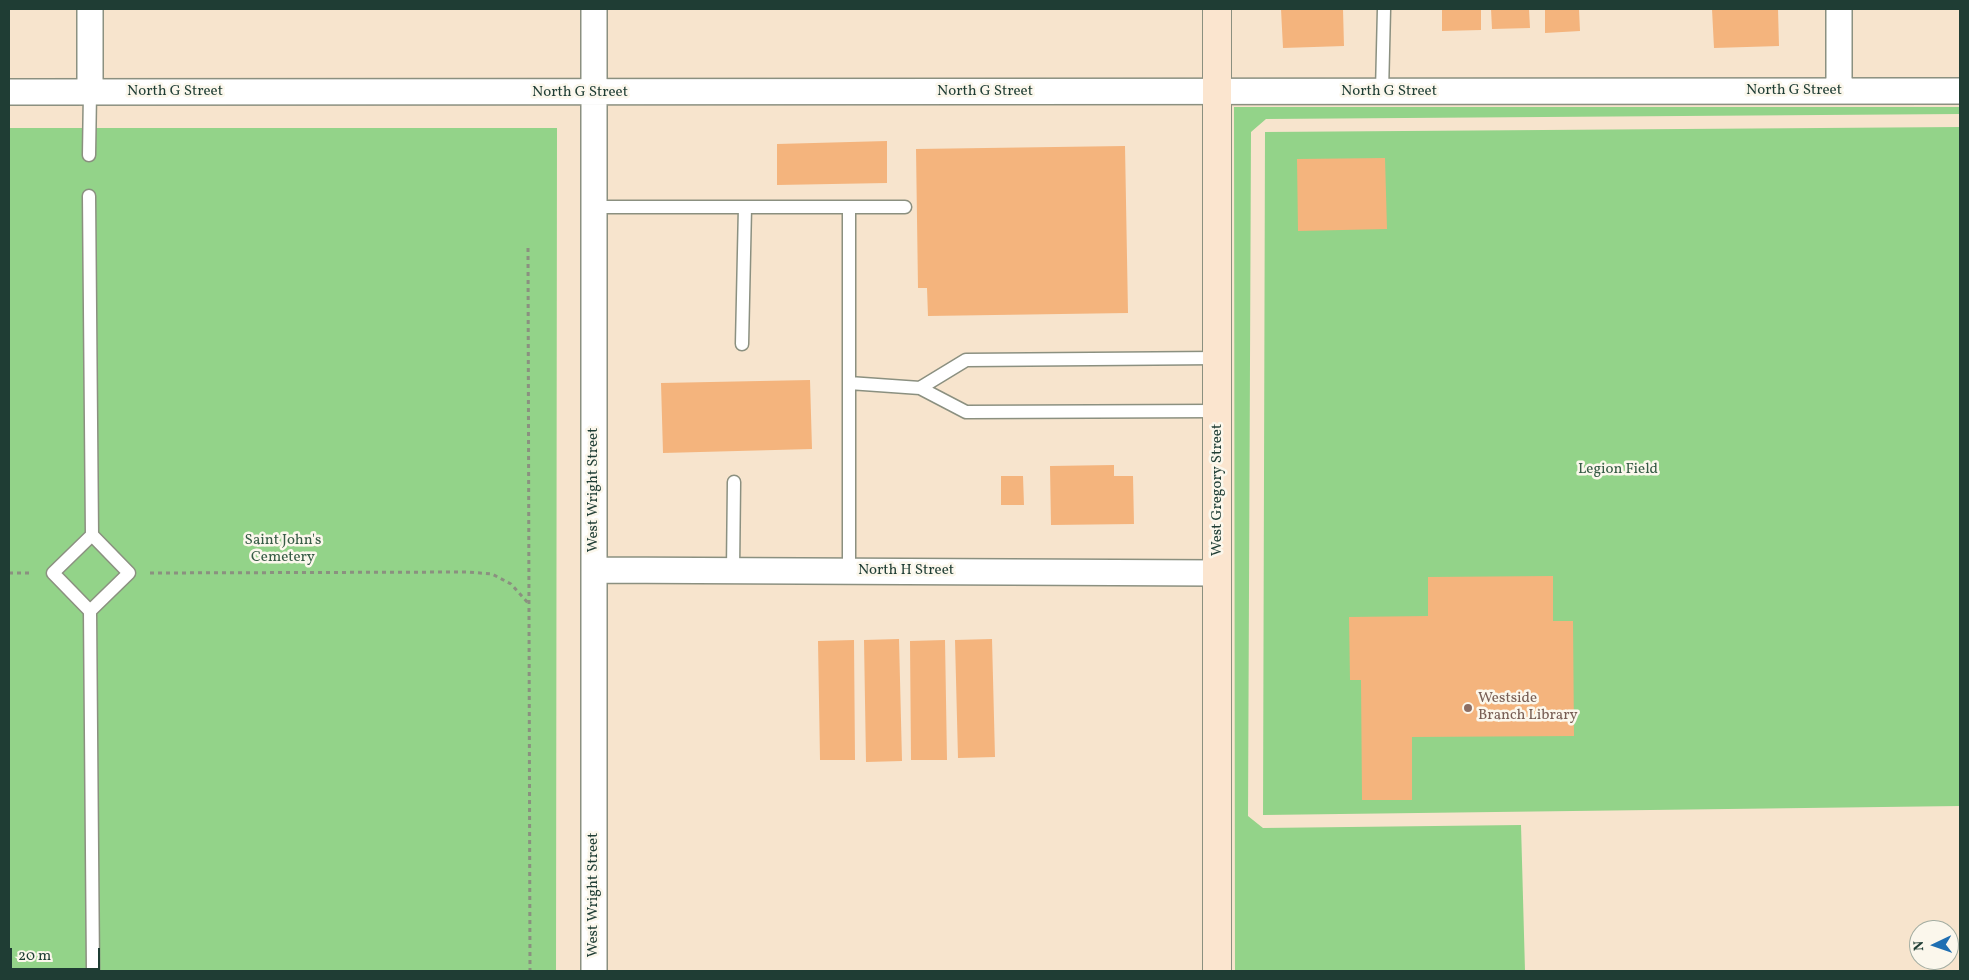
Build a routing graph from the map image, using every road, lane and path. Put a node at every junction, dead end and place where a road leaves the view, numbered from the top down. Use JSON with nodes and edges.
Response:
{"nodes":[{"id":1,"x":90,"y":9,"type":"edge"},
{"id":2,"x":594,"y":9,"type":"edge"},
{"id":3,"x":1217,"y":9,"type":"edge"},
{"id":4,"x":1384,"y":9,"type":"edge"},
{"id":5,"x":1839,"y":9,"type":"edge"},
{"id":6,"x":1839,"y":91,"type":"junction"},
{"id":7,"x":1960,"y":91,"type":"edge"},
{"id":8,"x":9,"y":92,"type":"edge"},
{"id":9,"x":90,"y":92,"type":"junction"},
{"id":10,"x":1217,"y":92,"type":"junction"},
{"id":11,"x":1382,"y":92,"type":"junction"},
{"id":12,"x":594,"y":93,"type":"junction"},
{"id":13,"x":89,"y":155,"type":"dead end"},
{"id":14,"x":90,"y":196,"type":"dead end"},
{"id":15,"x":594,"y":207,"type":"junction"},
{"id":16,"x":745,"y":207,"type":"junction"},
{"id":17,"x":849,"y":207,"type":"junction"},
{"id":18,"x":905,"y":207,"type":"dead end"},
{"id":19,"x":528,"y":248,"type":"dead end"},
{"id":20,"x":742,"y":344,"type":"dead end"},
{"id":21,"x":1218,"y":358,"type":"junction"},
{"id":22,"x":849,"y":383,"type":"junction"},
{"id":23,"x":920,"y":388,"type":"junction"},
{"id":24,"x":1218,"y":412,"type":"junction"},
{"id":25,"x":734,"y":482,"type":"dead end"},
{"id":26,"x":92,"y":535,"type":"junction"},
{"id":27,"x":594,"y":570,"type":"junction"},
{"id":28,"x":733,"y":570,"type":"junction"},
{"id":29,"x":849,"y":571,"type":"junction"},
{"id":30,"x":1218,"y":572,"type":"junction"},
{"id":31,"x":129,"y":573,"type":"junction"},
{"id":32,"x":530,"y":604,"type":"junction"},
{"id":33,"x":90,"y":611,"type":"junction"},
{"id":34,"x":93,"y":971,"type":"edge"},
{"id":35,"x":530,"y":971,"type":"edge"},
{"id":36,"x":594,"y":971,"type":"edge"},
{"id":37,"x":1217,"y":971,"type":"edge"}],
"edges":[{"from":1,"to":9,"type":"street"},
{"from":2,"to":12,"type":"street","name":"West Wright Street"},
{"from":3,"to":10,"type":"street","name":"West Gregory Street"},
{"from":4,"to":11,"type":"lane"},
{"from":5,"to":6,"type":"street"},
{"from":6,"to":7,"type":"street","name":"North G Street"},
{"from":6,"to":11,"type":"street","name":"North G Street"},
{"from":8,"to":9,"type":"street","name":"North G Street"},
{"from":9,"to":12,"type":"street","name":"North G Street"},
{"from":9,"to":13,"type":"lane"},
{"from":10,"to":11,"type":"street","name":"North G Street"},
{"from":10,"to":12,"type":"street","name":"North G Street"},
{"from":10,"to":21,"type":"street","name":"West Gregory Street"},
{"from":12,"to":15,"type":"street","name":"West Wright Street"},
{"from":14,"to":26,"type":"lane"},
{"from":15,"to":16,"type":"lane"},
{"from":15,"to":27,"type":"street","name":"West Wright Street"},
{"from":16,"to":17,"type":"lane"},
{"from":16,"to":20,"type":"lane"},
{"from":17,"to":18,"type":"lane"},
{"from":17,"to":22,"type":"lane"},
{"from":19,"to":32,"type":"path"},
{"from":21,"to":23,"type":"lane"},
{"from":21,"to":24,"type":"street","name":"West Gregory Street"},
{"from":22,"to":23,"type":"lane"},
{"from":22,"to":29,"type":"lane"},
{"from":23,"to":24,"type":"lane"},
{"from":24,"to":30,"type":"street","name":"West Gregory Street"},
{"from":25,"to":28,"type":"lane"},
{"from":26,"to":31,"type":"lane"},
{"from":26,"to":33,"type":"lane"},
{"from":27,"to":28,"type":"street","name":"North H Street"},
{"from":27,"to":36,"type":"street","name":"West Wright Street"},
{"from":28,"to":29,"type":"street","name":"North H Street"},
{"from":29,"to":30,"type":"street","name":"North H Street"},
{"from":30,"to":37,"type":"street","name":"West Gregory Street"},
{"from":31,"to":32,"type":"path"},
{"from":31,"to":33,"type":"lane"},
{"from":32,"to":35,"type":"path"},
{"from":33,"to":34,"type":"lane"}]}
